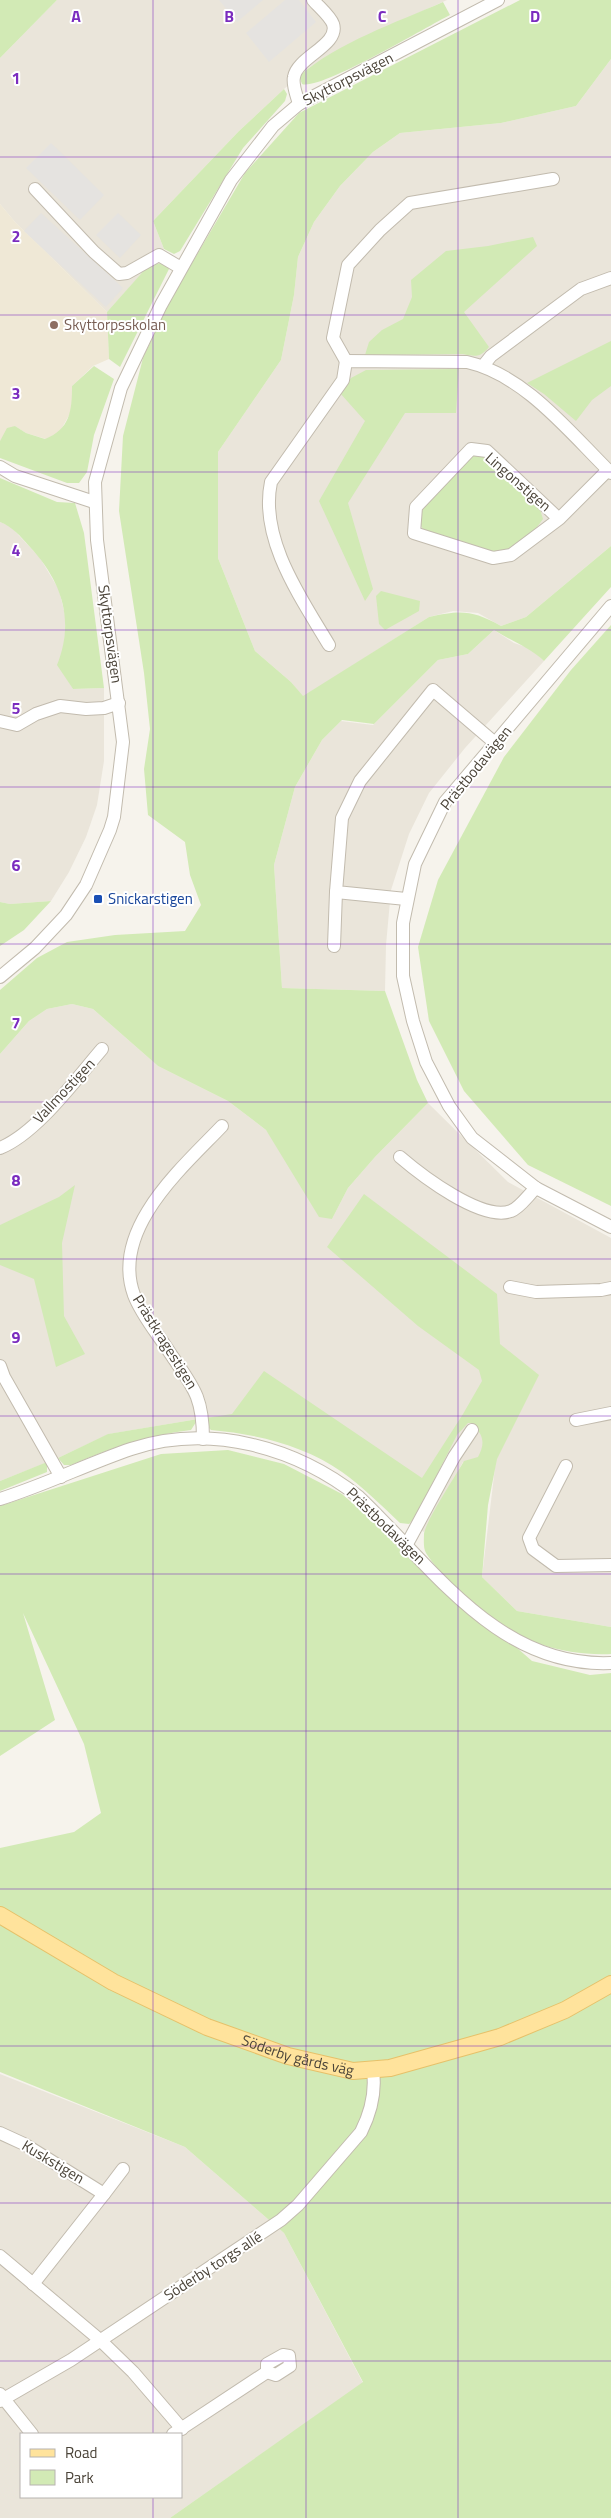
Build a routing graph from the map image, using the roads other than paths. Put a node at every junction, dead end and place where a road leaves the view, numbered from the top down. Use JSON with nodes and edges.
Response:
{"nodes":[{"id":1,"x":314,"y":0,"type":"edge"},
{"id":2,"x":498,"y":0,"type":"edge"},
{"id":3,"x":481,"y":4,"type":"edge"},
{"id":4,"x":299,"y":104,"type":"junction"},
{"id":5,"x":553,"y":179,"type":"dead end"},
{"id":6,"x":34,"y":189,"type":"dead end"},
{"id":7,"x":181,"y":268,"type":"junction"},
{"id":8,"x":611,"y":278,"type":"edge"},
{"id":9,"x":346,"y":361,"type":"junction"},
{"id":10,"x":483,"y":366,"type":"junction"},
{"id":11,"x":0,"y":467,"type":"edge"},
{"id":12,"x":610,"y":472,"type":"edge"},
{"id":13,"x":94,"y":502,"type":"junction"},
{"id":14,"x":559,"y":519,"type":"junction"},
{"id":15,"x":611,"y":606,"type":"edge"},
{"id":16,"x":329,"y":645,"type":"dead end"},
{"id":17,"x":119,"y":703,"type":"junction"},
{"id":18,"x":0,"y":721,"type":"edge"},
{"id":19,"x":495,"y":743,"type":"junction"},
{"id":20,"x":336,"y":892,"type":"junction"},
{"id":21,"x":406,"y":899,"type":"junction"},
{"id":22,"x":334,"y":946,"type":"dead end"},
{"id":23,"x":0,"y":977,"type":"edge"},
{"id":24,"x":102,"y":1049,"type":"dead end"},
{"id":25,"x":222,"y":1126,"type":"dead end"},
{"id":26,"x":0,"y":1148,"type":"edge"},
{"id":27,"x":400,"y":1157,"type":"dead end"},
{"id":28,"x":536,"y":1188,"type":"junction"},
{"id":29,"x":611,"y":1227,"type":"edge"},
{"id":30,"x":510,"y":1287,"type":"dead end"},
{"id":31,"x":611,"y":1288,"type":"edge"},
{"id":32,"x":0,"y":1366,"type":"edge"},
{"id":33,"x":611,"y":1413,"type":"edge"},
{"id":34,"x":576,"y":1420,"type":"dead end"},
{"id":35,"x":472,"y":1430,"type":"dead end"},
{"id":36,"x":203,"y":1439,"type":"junction"},
{"id":37,"x":566,"y":1466,"type":"dead end"},
{"id":38,"x":61,"y":1477,"type":"junction"},
{"id":39,"x":0,"y":1499,"type":"edge"},
{"id":40,"x":407,"y":1544,"type":"junction"},
{"id":41,"x":611,"y":1566,"type":"edge"},
{"id":42,"x":611,"y":1662,"type":"edge"},
{"id":43,"x":0,"y":1915,"type":"edge"},
{"id":44,"x":611,"y":1984,"type":"edge"},
{"id":45,"x":374,"y":2071,"type":"junction"},
{"id":46,"x":0,"y":2133,"type":"edge"},
{"id":47,"x":123,"y":2170,"type":"dead end"},
{"id":48,"x":104,"y":2194,"type":"junction"},
{"id":49,"x":0,"y":2256,"type":"edge"},
{"id":50,"x":33,"y":2284,"type":"junction"},
{"id":51,"x":100,"y":2340,"type":"junction"},
{"id":52,"x":266,"y":2372,"type":"dead end"},
{"id":53,"x":2,"y":2398,"type":"edge"},
{"id":54,"x":178,"y":2432,"type":"edge"},
{"id":55,"x":31,"y":2433,"type":"edge"}],
"edges":[{"from":1,"to":4,"type":"street"},
{"from":2,"to":3,"type":"street","name":"Skyttorpsvägen"},
{"from":3,"to":4,"type":"street","name":"Skyttorpsvägen"},
{"from":4,"to":7,"type":"street","name":"Skyttorpsvägen"},
{"from":5,"to":9,"type":"street"},
{"from":6,"to":7,"type":"street"},
{"from":7,"to":13,"type":"street","name":"Skyttorpsvägen"},
{"from":8,"to":10,"type":"street"},
{"from":9,"to":10,"type":"street","name":"Lingonstigen"},
{"from":9,"to":16,"type":"street"},
{"from":10,"to":12,"type":"street","name":"Lingonstigen"},
{"from":11,"to":13,"type":"street"},
{"from":12,"to":14,"type":"street","name":"Lingonstigen"},
{"from":13,"to":17,"type":"street","name":"Skyttorpsvägen"},
{"from":14,"to":14,"type":"street","name":"Lingonstigen"},
{"from":15,"to":19,"type":"street","name":"Prästbodavägen"},
{"from":17,"to":18,"type":"street"},
{"from":17,"to":23,"type":"street","name":"Skyttorpsvägen"},
{"from":19,"to":20,"type":"street"},
{"from":19,"to":21,"type":"street","name":"Prästbodavägen"},
{"from":20,"to":21,"type":"street"},
{"from":20,"to":22,"type":"street"},
{"from":21,"to":28,"type":"street","name":"Prästbodavägen"},
{"from":24,"to":26,"type":"street","name":"Vallmostigen"},
{"from":25,"to":36,"type":"street","name":"Prästkragestigen"},
{"from":27,"to":28,"type":"street"},
{"from":28,"to":29,"type":"street","name":"Prästbodavägen"},
{"from":30,"to":31,"type":"street"},
{"from":32,"to":38,"type":"street"},
{"from":33,"to":34,"type":"street"},
{"from":35,"to":40,"type":"street"},
{"from":36,"to":38,"type":"street","name":"Prästbodavägen"},
{"from":36,"to":40,"type":"street","name":"Prästbodavägen"},
{"from":37,"to":41,"type":"street"},
{"from":38,"to":39,"type":"street","name":"Prästbodavägen"},
{"from":40,"to":42,"type":"street","name":"Prästbodavägen"},
{"from":43,"to":45,"type":"main road","name":"Söderby gårds väg"},
{"from":44,"to":45,"type":"main road","name":"Söderby gårds väg"},
{"from":45,"to":51,"type":"street","name":"Söderby torgs allé"},
{"from":46,"to":48,"type":"street","name":"Kuskstigen"},
{"from":47,"to":48,"type":"street"},
{"from":48,"to":50,"type":"street"},
{"from":49,"to":50,"type":"street"},
{"from":50,"to":51,"type":"street"},
{"from":51,"to":53,"type":"street","name":"Söderby torgs allé"},
{"from":51,"to":54,"type":"street"},
{"from":52,"to":54,"type":"street"},
{"from":53,"to":55,"type":"street"}]}
